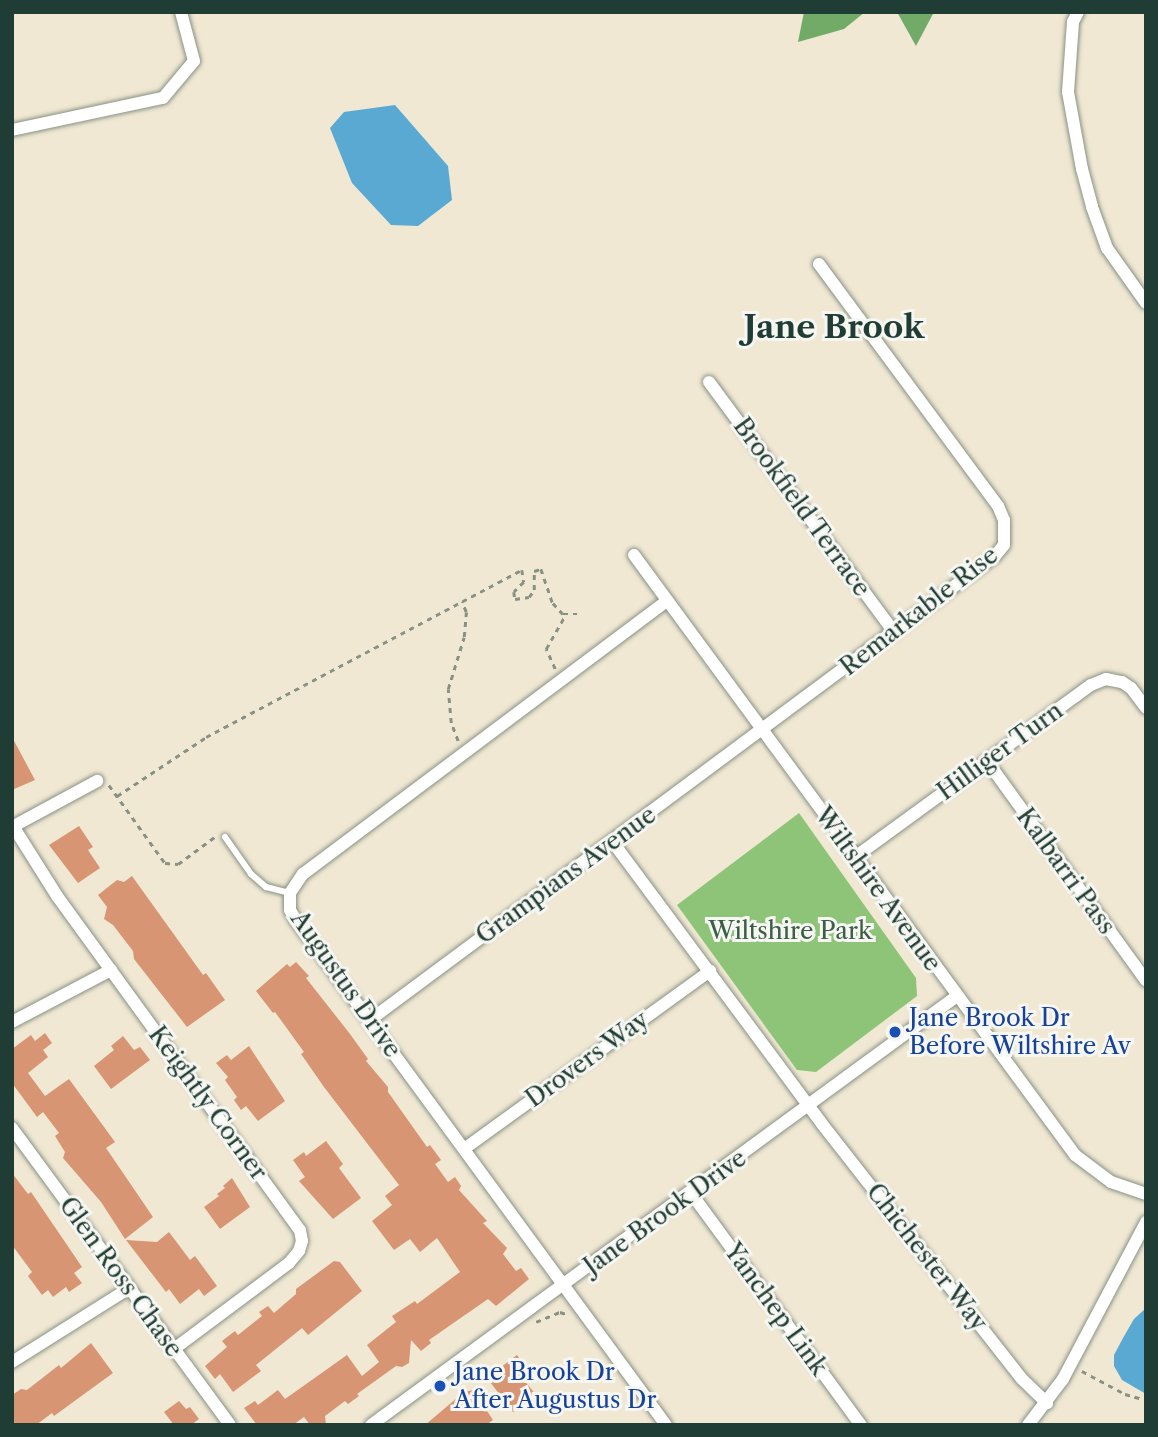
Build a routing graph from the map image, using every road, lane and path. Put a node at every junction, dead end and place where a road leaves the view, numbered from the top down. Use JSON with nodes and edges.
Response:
{"nodes":[{"id":1,"x":181,"y":12,"type":"edge"},
{"id":2,"x":1078,"y":12,"type":"edge"},
{"id":3,"x":12,"y":130,"type":"edge"},
{"id":4,"x":819,"y":264,"type":"dead end"},
{"id":5,"x":1146,"y":303,"type":"edge"},
{"id":6,"x":709,"y":382,"type":"dead end"},
{"id":7,"x":634,"y":555,"type":"dead end"},
{"id":8,"x":667,"y":601,"type":"junction"},
{"id":9,"x":462,"y":602,"type":"junction"},
{"id":10,"x":566,"y":614,"type":"junction"},
{"id":11,"x":577,"y":614,"type":"dead end"},
{"id":12,"x":894,"y":632,"type":"junction"},
{"id":13,"x":556,"y":670,"type":"dead end"},
{"id":14,"x":1146,"y":708,"type":"edge"},
{"id":15,"x":762,"y":730,"type":"junction"},
{"id":16,"x":462,"y":747,"type":"dead end"},
{"id":17,"x":986,"y":761,"type":"junction"},
{"id":18,"x":103,"y":783,"type":"joint"},
{"id":19,"x":117,"y":796,"type":"junction"},
{"id":20,"x":13,"y":827,"type":"edge"},
{"id":21,"x":223,"y":838,"type":"joint"},
{"id":22,"x":612,"y":841,"type":"junction"},
{"id":23,"x":855,"y":857,"type":"junction"},
{"id":24,"x":290,"y":892,"type":"junction"},
{"id":25,"x":111,"y":970,"type":"junction"},
{"id":26,"x":709,"y":971,"type":"junction"},
{"id":27,"x":1146,"y":981,"type":"edge"},
{"id":28,"x":957,"y":996,"type":"junction"},
{"id":29,"x":370,"y":1020,"type":"junction"},
{"id":30,"x":12,"y":1022,"type":"edge"},
{"id":31,"x":809,"y":1107,"type":"junction"},
{"id":32,"x":12,"y":1128,"type":"edge"},
{"id":33,"x":464,"y":1149,"type":"junction"},
{"id":34,"x":691,"y":1193,"type":"junction"},
{"id":35,"x":1146,"y":1194,"type":"edge"},
{"id":36,"x":1146,"y":1222,"type":"edge"},
{"id":37,"x":564,"y":1285,"type":"junction"},
{"id":38,"x":128,"y":1289,"type":"junction"},
{"id":39,"x":576,"y":1321,"type":"dead end"},
{"id":40,"x":529,"y":1326,"type":"dead end"},
{"id":41,"x":174,"y":1349,"type":"junction"},
{"id":42,"x":12,"y":1362,"type":"edge"},
{"id":43,"x":1079,"y":1369,"type":"dead end"},
{"id":44,"x":1146,"y":1400,"type":"edge"},
{"id":45,"x":1047,"y":1403,"type":"junction"},
{"id":46,"x":230,"y":1425,"type":"edge"},
{"id":47,"x":371,"y":1425,"type":"edge"},
{"id":48,"x":666,"y":1425,"type":"edge"},
{"id":49,"x":861,"y":1425,"type":"edge"},
{"id":50,"x":1028,"y":1425,"type":"edge"}],
"edges":[{"from":1,"to":3,"type":"street"},
{"from":2,"to":5,"type":"street"},
{"from":4,"to":12,"type":"street","name":"Remarkable Rise"},
{"from":6,"to":12,"type":"street","name":"Brookfield Terrace"},
{"from":7,"to":8,"type":"street","name":"Wiltshire Avenue"},
{"from":8,"to":15,"type":"street","name":"Wiltshire Avenue"},
{"from":8,"to":24,"type":"street","name":"Augustus Drive"},
{"from":9,"to":10,"type":"path"},
{"from":9,"to":16,"type":"path"},
{"from":9,"to":19,"type":"path"},
{"from":10,"to":11,"type":"path"},
{"from":10,"to":13,"type":"path"},
{"from":12,"to":15,"type":"street","name":"Remarkable Rise"},
{"from":14,"to":17,"type":"street","name":"Hilliger Turn"},
{"from":15,"to":22,"type":"street","name":"Grampians Avenue"},
{"from":15,"to":23,"type":"street","name":"Wiltshire Avenue"},
{"from":17,"to":23,"type":"street","name":"Hilliger Turn"},
{"from":17,"to":27,"type":"street","name":"Kalbarri Pass"},
{"from":18,"to":19,"type":"path"},
{"from":18,"to":20,"type":"street"},
{"from":19,"to":21,"type":"path"},
{"from":20,"to":25,"type":"street","name":"Keightly Corner"},
{"from":21,"to":24,"type":"lane"},
{"from":22,"to":26,"type":"street","name":"Chichester Way"},
{"from":22,"to":29,"type":"street","name":"Grampians Avenue"},
{"from":23,"to":28,"type":"street","name":"Wiltshire Avenue"},
{"from":24,"to":29,"type":"street","name":"Augustus Drive"},
{"from":25,"to":30,"type":"street"},
{"from":25,"to":41,"type":"street","name":"Keightly Corner"},
{"from":26,"to":31,"type":"street","name":"Chichester Way"},
{"from":26,"to":33,"type":"street","name":"Drovers Way"},
{"from":28,"to":31,"type":"street","name":"Jane Brook Drive"},
{"from":28,"to":35,"type":"street","name":"Wiltshire Avenue"},
{"from":29,"to":33,"type":"street","name":"Augustus Drive"},
{"from":31,"to":34,"type":"street","name":"Jane Brook Drive"},
{"from":31,"to":45,"type":"street","name":"Chichester Way"},
{"from":32,"to":38,"type":"street","name":"Glen Ross Chase"},
{"from":33,"to":37,"type":"street","name":"Augustus Drive"},
{"from":34,"to":37,"type":"street","name":"Jane Brook Drive"},
{"from":34,"to":49,"type":"street","name":"Yanchep Link"},
{"from":36,"to":45,"type":"street"},
{"from":37,"to":47,"type":"street","name":"Jane Brook Drive"},
{"from":37,"to":48,"type":"street","name":"Augustus Drive"},
{"from":38,"to":41,"type":"street","name":"Glen Ross Chase"},
{"from":38,"to":42,"type":"street"},
{"from":39,"to":40,"type":"path"},
{"from":41,"to":46,"type":"street","name":"Glen Ross Chase"},
{"from":43,"to":44,"type":"path"},
{"from":45,"to":50,"type":"street"}]}
